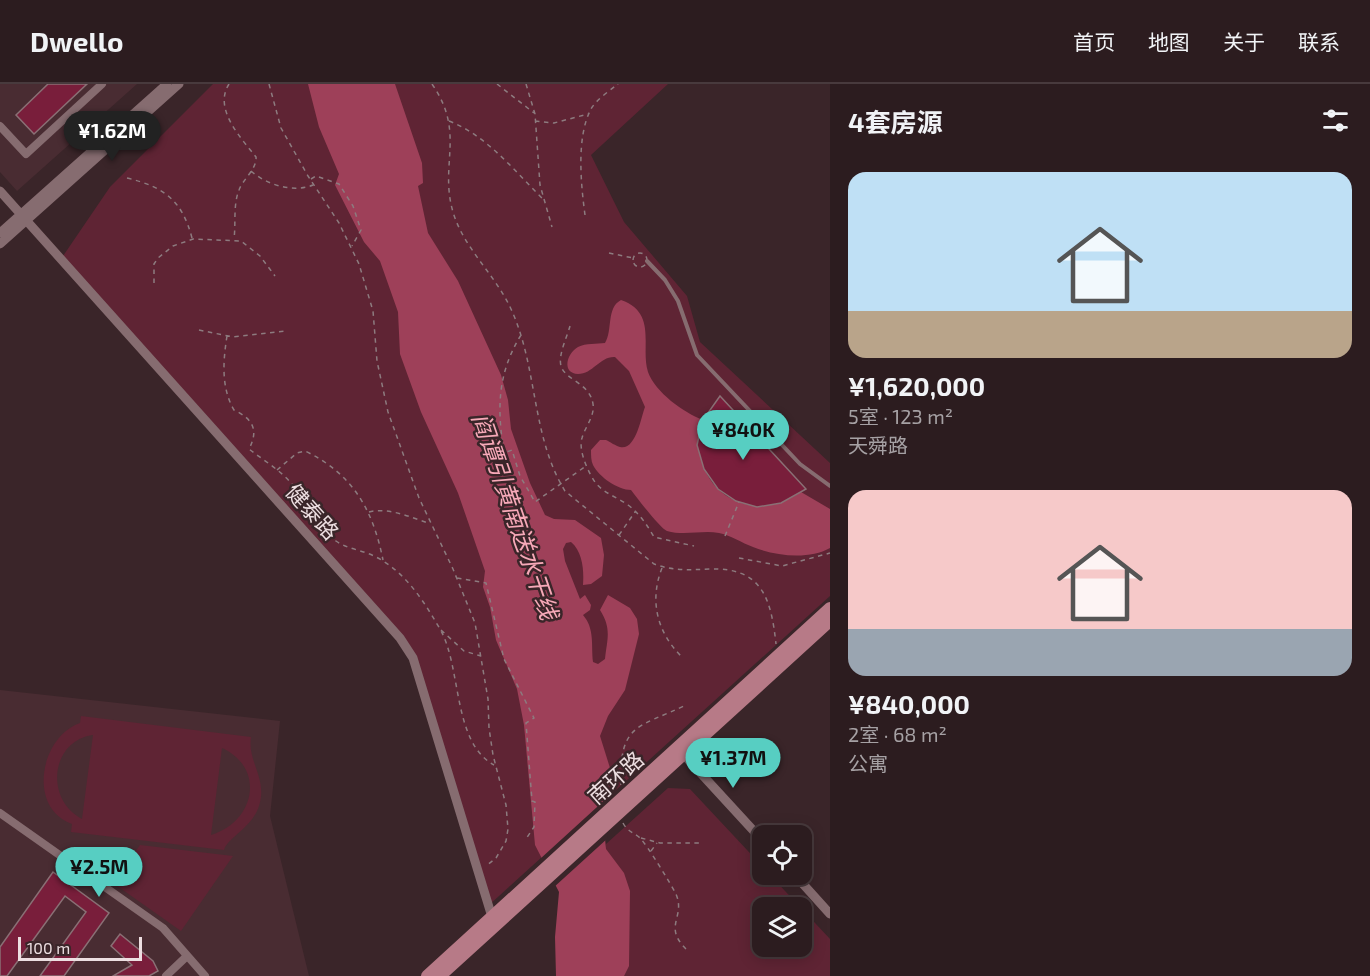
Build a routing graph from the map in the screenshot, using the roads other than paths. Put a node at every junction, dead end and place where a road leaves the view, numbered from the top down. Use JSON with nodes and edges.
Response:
{"nodes":[{"id":1,"x":102,"y":84,"type":"edge"},
{"id":2,"x":167,"y":84,"type":"edge"},
{"id":3,"x":179,"y":84,"type":"edge"},
{"id":4,"x":0,"y":126,"type":"edge"},
{"id":5,"x":0,"y":191,"type":"edge"},
{"id":6,"x":24,"y":218,"type":"junction"},
{"id":7,"x":0,"y":233,"type":"edge"},
{"id":8,"x":0,"y":244,"type":"edge"},
{"id":9,"x":647,"y":261,"type":"dead end"},
{"id":10,"x":830,"y":486,"type":"edge"},
{"id":11,"x":830,"y":608,"type":"edge"},
{"id":12,"x":830,"y":621,"type":"edge"},
{"id":13,"x":684,"y":755,"type":"junction"},
{"id":14,"x":629,"y":793,"type":"junction"},
{"id":15,"x":0,"y":813,"type":"edge"},
{"id":16,"x":752,"y":829,"type":"edge"},
{"id":17,"x":804,"y":885,"type":"edge"},
{"id":18,"x":500,"y":914,"type":"junction"},
{"id":19,"x":830,"y":914,"type":"edge"},
{"id":20,"x":187,"y":956,"type":"junction"},
{"id":21,"x":166,"y":976,"type":"edge"},
{"id":22,"x":204,"y":976,"type":"edge"},
{"id":23,"x":427,"y":976,"type":"edge"},
{"id":24,"x":440,"y":976,"type":"edge"}],
"edges":[{"from":1,"to":4,"type":"street"},
{"from":2,"to":6,"type":"street"},
{"from":3,"to":6,"type":"street"},
{"from":5,"to":6,"type":"street","name":"健泰路"},
{"from":6,"to":7,"type":"street"},
{"from":6,"to":8,"type":"street"},
{"from":6,"to":18,"type":"street","name":"健泰路"},
{"from":9,"to":10,"type":"lane"},
{"from":11,"to":14,"type":"main road","name":"南环路"},
{"from":12,"to":13,"type":"main road","name":"南环路"},
{"from":13,"to":14,"type":"main road","name":"南环路"},
{"from":13,"to":16,"type":"street"},
{"from":14,"to":18,"type":"main road","name":"南环路"},
{"from":15,"to":20,"type":"street"},
{"from":17,"to":19,"type":"street"},
{"from":18,"to":23,"type":"main road","name":"南环路"},
{"from":18,"to":24,"type":"main road","name":"南环路"},
{"from":20,"to":21,"type":"street"},
{"from":20,"to":22,"type":"street"}]}
